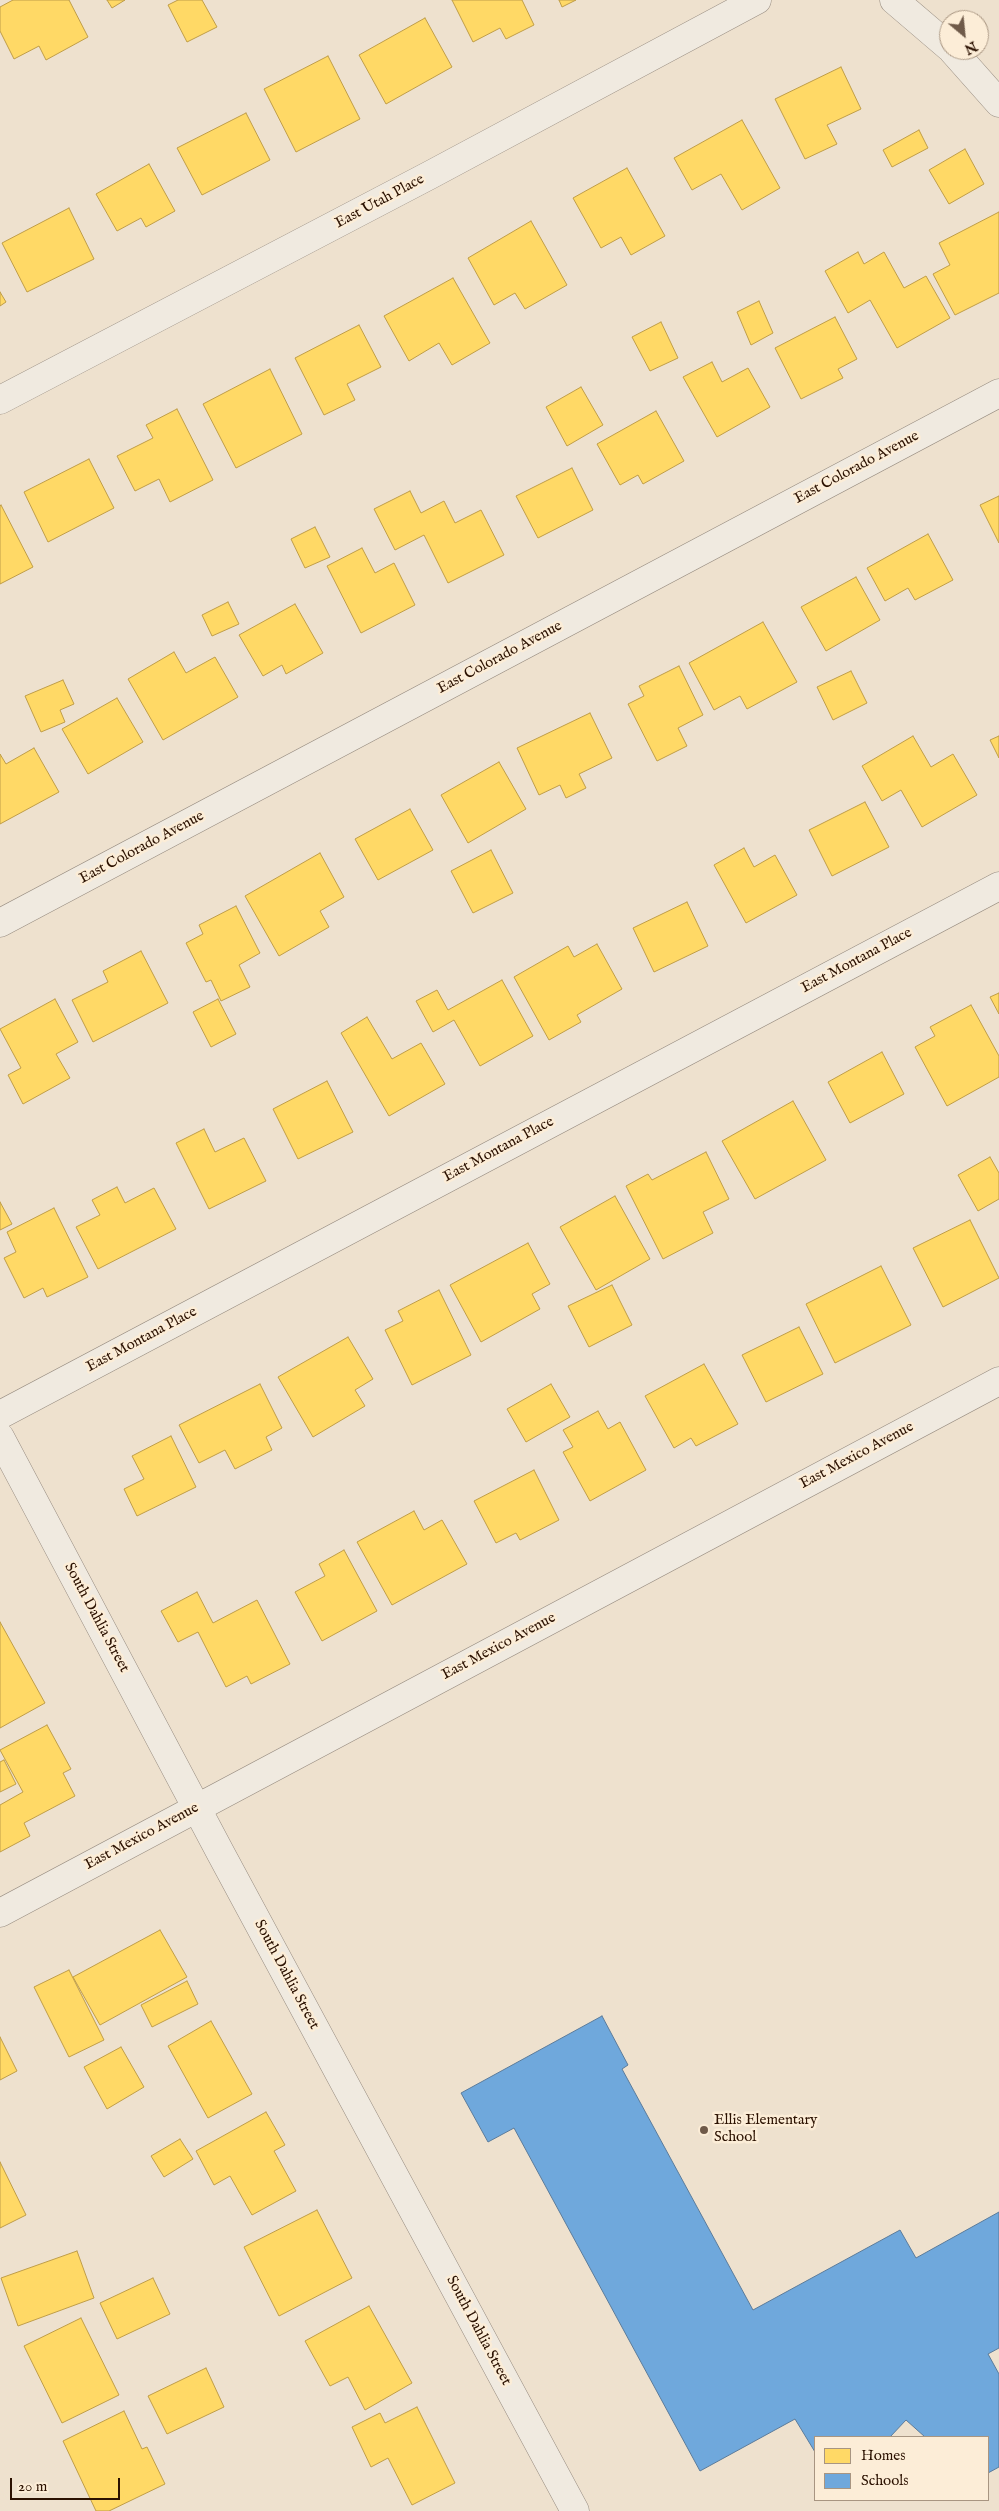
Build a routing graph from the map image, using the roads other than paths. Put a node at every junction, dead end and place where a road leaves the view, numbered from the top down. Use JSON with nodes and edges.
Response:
{"nodes":[{"id":1,"x":758,"y":0,"type":"edge"},
{"id":2,"x":894,"y":0,"type":"edge"},
{"id":3,"x":939,"y":38,"type":"edge"},
{"id":4,"x":961,"y":60,"type":"edge"},
{"id":5,"x":999,"y":103,"type":"edge"},
{"id":6,"x":999,"y":393,"type":"edge"},
{"id":7,"x":0,"y":400,"type":"edge"},
{"id":8,"x":999,"y":886,"type":"edge"},
{"id":9,"x":0,"y":923,"type":"edge"},
{"id":10,"x":999,"y":1381,"type":"edge"},
{"id":11,"x":0,"y":1415,"type":"edge"},
{"id":12,"x":0,"y":1437,"type":"edge"},
{"id":13,"x":196,"y":1808,"type":"junction"},
{"id":14,"x":0,"y":1913,"type":"edge"},
{"id":15,"x":575,"y":2511,"type":"edge"}],
"edges":[{"from":1,"to":7,"type":"street","name":"East Utah Place"},
{"from":2,"to":3,"type":"street"},
{"from":4,"to":5,"type":"street"},
{"from":6,"to":9,"type":"street","name":"East Colorado Avenue"},
{"from":8,"to":11,"type":"street","name":"East Montana Place"},
{"from":10,"to":13,"type":"street","name":"East Mexico Avenue"},
{"from":12,"to":13,"type":"street","name":"South Dahlia Street"},
{"from":13,"to":14,"type":"street","name":"East Mexico Avenue"},
{"from":13,"to":15,"type":"street","name":"South Dahlia Street"}]}
